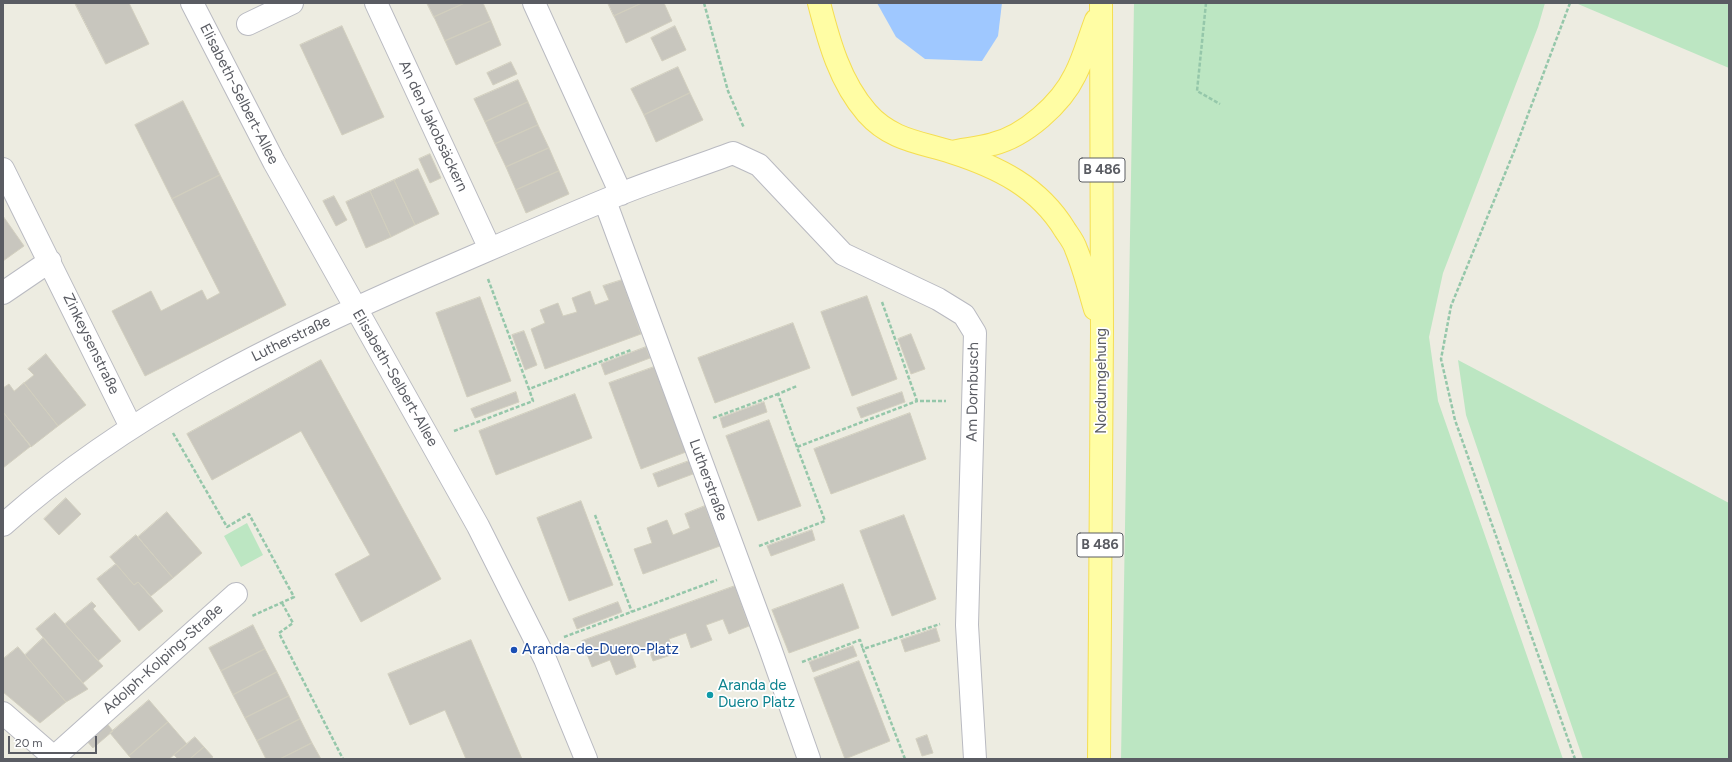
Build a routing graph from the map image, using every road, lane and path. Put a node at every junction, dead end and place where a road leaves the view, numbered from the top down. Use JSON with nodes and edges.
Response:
{"nodes":[{"id":1,"x":192,"y":3,"type":"edge"},
{"id":2,"x":292,"y":3,"type":"edge"},
{"id":3,"x":376,"y":3,"type":"edge"},
{"id":4,"x":534,"y":3,"type":"edge"},
{"id":5,"x":704,"y":3,"type":"edge"},
{"id":6,"x":819,"y":3,"type":"edge"},
{"id":7,"x":1206,"y":3,"type":"edge"},
{"id":8,"x":1570,"y":3,"type":"edge"},
{"id":9,"x":1101,"y":6,"type":"edge"},
{"id":10,"x":248,"y":24,"type":"dead end"},
{"id":11,"x":1220,"y":104,"type":"dead end"},
{"id":12,"x":951,"y":152,"type":"junction"},
{"id":13,"x":733,"y":153,"type":"joint"},
{"id":14,"x":759,"y":165,"type":"junction"},
{"id":15,"x":3,"y":169,"type":"edge"},
{"id":16,"x":613,"y":197,"type":"junction"},
{"id":17,"x":484,"y":252,"type":"junction"},
{"id":18,"x":50,"y":261,"type":"junction"},
{"id":19,"x":870,"y":267,"type":"junction"},
{"id":20,"x":3,"y":293,"type":"edge"},
{"id":21,"x":355,"y":308,"type":"junction"},
{"id":22,"x":1102,"y":331,"type":"junction"},
{"id":23,"x":657,"y":340,"type":"junction"},
{"id":24,"x":797,"y":386,"type":"dead end"},
{"id":25,"x":529,"y":389,"type":"junction"},
{"id":26,"x":778,"y":394,"type":"junction"},
{"id":27,"x":917,"y":401,"type":"junction"},
{"id":28,"x":973,"y":401,"type":"junction"},
{"id":29,"x":160,"y":410,"type":"junction"},
{"id":30,"x":131,"y":427,"type":"junction"},
{"id":31,"x":689,"y":427,"type":"junction"},
{"id":32,"x":430,"y":440,"type":"junction"},
{"id":33,"x":797,"y":447,"type":"junction"},
{"id":34,"x":595,"y":515,"type":"dead end"},
{"id":35,"x":3,"y":525,"type":"edge"},
{"id":36,"x":739,"y":563,"type":"junction"},
{"id":37,"x":236,"y":594,"type":"dead end"},
{"id":38,"x":282,"y":603,"type":"junction"},
{"id":39,"x":632,"y":612,"type":"junction"},
{"id":40,"x":967,"y":615,"type":"junction"},
{"id":41,"x":253,"y":617,"type":"dead end"},
{"id":42,"x":540,"y":646,"type":"junction"},
{"id":43,"x":864,"y":650,"type":"junction"},
{"id":44,"x":778,"y":671,"type":"junction"},
{"id":45,"x":3,"y":713,"type":"edge"},
{"id":46,"x":54,"y":758,"type":"edge"},
{"id":47,"x":343,"y":759,"type":"edge"},
{"id":48,"x":586,"y":759,"type":"edge"},
{"id":49,"x":809,"y":759,"type":"edge"},
{"id":50,"x":905,"y":759,"type":"edge"},
{"id":51,"x":975,"y":759,"type":"edge"},
{"id":52,"x":1099,"y":759,"type":"edge"},
{"id":53,"x":1575,"y":759,"type":"edge"}],
"edges":[{"from":1,"to":21,"type":"street","name":"Elisabeth-Selbert-Allee"},
{"from":2,"to":10,"type":"street"},
{"from":3,"to":17,"type":"street","name":"An den Jakobsäckern"},
{"from":4,"to":16,"type":"street"},
{"from":5,"to":14,"type":"path"},
{"from":6,"to":12,"type":"main road"},
{"from":7,"to":11,"type":"path"},
{"from":8,"to":53,"type":"path"},
{"from":9,"to":12,"type":"main road"},
{"from":9,"to":22,"type":"main road","name":"Nordumgehung","number":"B 486"},
{"from":12,"to":22,"type":"main road"},
{"from":13,"to":14,"type":"street","name":"Am Dornbusch"},
{"from":13,"to":16,"type":"street","name":"Lutherstraße"},
{"from":14,"to":19,"type":"street","name":"Am Dornbusch"},
{"from":15,"to":18,"type":"street","name":"Zinkeysenstraße"},
{"from":16,"to":17,"type":"street","name":"Lutherstraße"},
{"from":16,"to":23,"type":"street","name":"Lutherstraße"},
{"from":17,"to":21,"type":"street","name":"Lutherstraße"},
{"from":17,"to":25,"type":"path"},
{"from":18,"to":20,"type":"street"},
{"from":18,"to":30,"type":"street","name":"Zinkeysenstraße"},
{"from":19,"to":27,"type":"path"},
{"from":19,"to":28,"type":"street","name":"Am Dornbusch"},
{"from":21,"to":29,"type":"street","name":"Lutherstraße"},
{"from":21,"to":32,"type":"street","name":"Elisabeth-Selbert-Allee"},
{"from":22,"to":52,"type":"main road","name":"Nordumgehung","number":"B 486"},
{"from":23,"to":25,"type":"path"},
{"from":23,"to":31,"type":"street","name":"Lutherstraße"},
{"from":24,"to":26,"type":"path"},
{"from":25,"to":32,"type":"path"},
{"from":26,"to":31,"type":"path"},
{"from":26,"to":33,"type":"path"},
{"from":27,"to":28,"type":"path"},
{"from":27,"to":33,"type":"path"},
{"from":28,"to":40,"type":"street","name":"Am Dornbusch"},
{"from":29,"to":30,"type":"street","name":"Lutherstraße"},
{"from":29,"to":38,"type":"path"},
{"from":30,"to":35,"type":"street","name":"Lutherstraße"},
{"from":31,"to":36,"type":"street","name":"Lutherstraße"},
{"from":32,"to":42,"type":"street","name":"Elisabeth-Selbert-Allee"},
{"from":33,"to":36,"type":"path"},
{"from":34,"to":39,"type":"path"},
{"from":36,"to":39,"type":"path"},
{"from":36,"to":44,"type":"street","name":"Lutherstraße"},
{"from":37,"to":46,"type":"street","name":"Adolph-Kolping-Straße"},
{"from":38,"to":41,"type":"path"},
{"from":38,"to":47,"type":"path"},
{"from":39,"to":42,"type":"path"},
{"from":40,"to":43,"type":"path"},
{"from":40,"to":51,"type":"street","name":"Am Dornbusch"},
{"from":42,"to":48,"type":"street","name":"Elisabeth-Selbert-Allee"},
{"from":43,"to":44,"type":"path"},
{"from":43,"to":50,"type":"path"},
{"from":44,"to":49,"type":"street","name":"Lutherstraße"},
{"from":45,"to":46,"type":"street","name":"Adolph-Kolping-Straße"}]}
